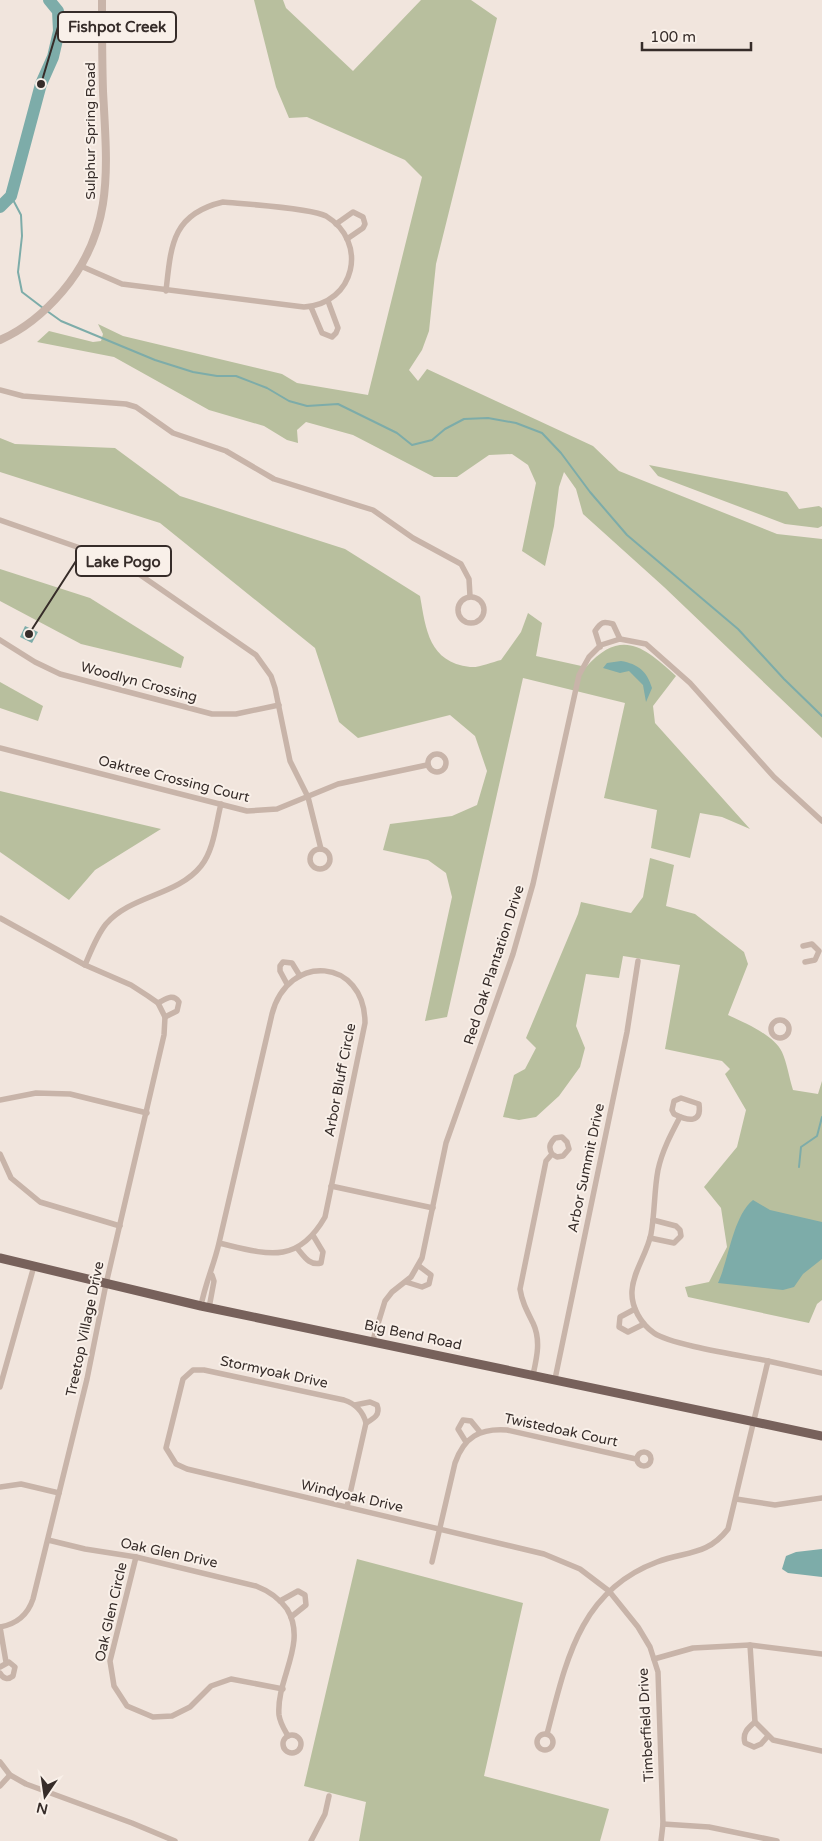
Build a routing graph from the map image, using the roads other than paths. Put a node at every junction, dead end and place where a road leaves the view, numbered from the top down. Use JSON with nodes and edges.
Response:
{"nodes":[{"id":1,"x":102,"y":0,"type":"edge"},
{"id":2,"x":336,"y":224,"type":"junction"},
{"id":3,"x":347,"y":239,"type":"junction"},
{"id":4,"x":83,"y":267,"type":"junction"},
{"id":5,"x":166,"y":291,"type":"junction"},
{"id":6,"x":328,"y":301,"type":"junction"},
{"id":7,"x":311,"y":307,"type":"junction"},
{"id":8,"x":0,"y":340,"type":"edge"},
{"id":9,"x":0,"y":390,"type":"edge"},
{"id":10,"x":0,"y":520,"type":"edge"},
{"id":11,"x":128,"y":566,"type":"junction"},
{"id":12,"x":144,"y":576,"type":"junction"},
{"id":13,"x":470,"y":596,"type":"junction"},
{"id":14,"x":620,"y":639,"type":"junction"},
{"id":15,"x":0,"y":640,"type":"edge"},
{"id":16,"x":600,"y":647,"type":"junction"},
{"id":17,"x":279,"y":705,"type":"junction"},
{"id":18,"x":0,"y":748,"type":"edge"},
{"id":19,"x":428,"y":766,"type":"dead end"},
{"id":20,"x":308,"y":797,"type":"junction"},
{"id":21,"x":221,"y":804,"type":"junction"},
{"id":22,"x":822,"y":821,"type":"edge"},
{"id":23,"x":322,"y":849,"type":"dead end"},
{"id":24,"x":0,"y":918,"type":"edge"},
{"id":25,"x":803,"y":946,"type":"dead end"},
{"id":26,"x":638,"y":961,"type":"dead end"},
{"id":27,"x":805,"y":962,"type":"dead end"},
{"id":28,"x":85,"y":965,"type":"junction"},
{"id":29,"x":300,"y":976,"type":"junction"},
{"id":30,"x":287,"y":984,"type":"junction"},
{"id":31,"x":158,"y":1003,"type":"junction"},
{"id":32,"x":165,"y":1018,"type":"junction"},
{"id":33,"x":0,"y":1100,"type":"edge"},
{"id":34,"x":147,"y":1113,"type":"junction"},
{"id":35,"x":680,"y":1117,"type":"junction"},
{"id":36,"x":0,"y":1154,"type":"edge"},
{"id":37,"x":552,"y":1154,"type":"dead end"},
{"id":38,"x":331,"y":1186,"type":"junction"},
{"id":39,"x":433,"y":1208,"type":"junction"},
{"id":40,"x":653,"y":1220,"type":"junction"},
{"id":41,"x":120,"y":1226,"type":"junction"},
{"id":42,"x":314,"y":1237,"type":"junction"},
{"id":43,"x":650,"y":1238,"type":"junction"},
{"id":44,"x":219,"y":1243,"type":"junction"},
{"id":45,"x":297,"y":1248,"type":"junction"},
{"id":46,"x":0,"y":1258,"type":"edge"},
{"id":47,"x":34,"y":1266,"type":"junction"},
{"id":48,"x":420,"y":1266,"type":"junction"},
{"id":49,"x":406,"y":1282,"type":"junction"},
{"id":50,"x":106,"y":1284,"type":"junction"},
{"id":51,"x":205,"y":1307,"type":"junction"},
{"id":52,"x":635,"y":1309,"type":"junction"},
{"id":53,"x":644,"y":1324,"type":"junction"},
{"id":54,"x":373,"y":1340,"type":"junction"},
{"id":55,"x":768,"y":1361,"type":"junction"},
{"id":56,"x":822,"y":1372,"type":"edge"},
{"id":57,"x":187,"y":1374,"type":"joint"},
{"id":58,"x":533,"y":1374,"type":"junction"},
{"id":59,"x":555,"y":1379,"type":"junction"},
{"id":60,"x":0,"y":1387,"type":"edge"},
{"id":61,"x":355,"y":1405,"type":"junction"},
{"id":62,"x":755,"y":1421,"type":"junction"},
{"id":63,"x":366,"y":1423,"type":"junction"},
{"id":64,"x":480,"y":1432,"type":"junction"},
{"id":65,"x":822,"y":1436,"type":"edge"},
{"id":66,"x":466,"y":1442,"type":"junction"},
{"id":67,"x":636,"y":1459,"type":"dead end"},
{"id":68,"x":0,"y":1487,"type":"edge"},
{"id":69,"x":59,"y":1493,"type":"junction"},
{"id":70,"x":822,"y":1498,"type":"edge"},
{"id":71,"x":736,"y":1499,"type":"junction"},
{"id":72,"x":347,"y":1507,"type":"junction"},
{"id":73,"x":440,"y":1529,"type":"junction"},
{"id":74,"x":48,"y":1540,"type":"junction"},
{"id":75,"x":136,"y":1557,"type":"junction"},
{"id":76,"x":432,"y":1562,"type":"dead end"},
{"id":77,"x":608,"y":1591,"type":"junction"},
{"id":78,"x":280,"y":1601,"type":"junction"},
{"id":79,"x":291,"y":1617,"type":"junction"},
{"id":80,"x":0,"y":1627,"type":"edge"},
{"id":81,"x":750,"y":1645,"type":"junction"},
{"id":82,"x":822,"y":1654,"type":"edge"},
{"id":83,"x":654,"y":1659,"type":"junction"},
{"id":84,"x":6,"y":1662,"type":"junction"},
{"id":85,"x":0,"y":1667,"type":"edge"},
{"id":86,"x":0,"y":1674,"type":"edge"},
{"id":87,"x":283,"y":1690,"type":"junction"},
{"id":88,"x":755,"y":1722,"type":"junction"},
{"id":89,"x":547,"y":1734,"type":"dead end"},
{"id":90,"x":288,"y":1736,"type":"dead end"},
{"id":91,"x":768,"y":1736,"type":"junction"},
{"id":92,"x":822,"y":1751,"type":"edge"},
{"id":93,"x":0,"y":1762,"type":"edge"},
{"id":94,"x":10,"y":1775,"type":"junction"},
{"id":95,"x":0,"y":1786,"type":"edge"},
{"id":96,"x":328,"y":1796,"type":"dead end"},
{"id":97,"x":663,"y":1824,"type":"junction"},
{"id":98,"x":162,"y":1838,"type":"edge"},
{"id":99,"x":175,"y":1841,"type":"edge"},
{"id":100,"x":312,"y":1841,"type":"edge"},
{"id":101,"x":661,"y":1841,"type":"edge"},
{"id":102,"x":776,"y":1841,"type":"edge"}],
"edges":[{"from":1,"to":4,"type":"street","name":"Sulphur Spring Road"},
{"from":2,"to":3,"type":"street"},
{"from":2,"to":3,"type":"street"},
{"from":2,"to":5,"type":"street"},
{"from":3,"to":6,"type":"street"},
{"from":4,"to":5,"type":"street"},
{"from":4,"to":8,"type":"street","name":"Sulphur Spring Road"},
{"from":5,"to":7,"type":"street"},
{"from":6,"to":7,"type":"street"},
{"from":6,"to":7,"type":"street"},
{"from":9,"to":13,"type":"street"},
{"from":10,"to":11,"type":"street"},
{"from":11,"to":12,"type":"street"},
{"from":11,"to":12,"type":"street"},
{"from":12,"to":17,"type":"street"},
{"from":13,"to":13,"type":"street"},
{"from":14,"to":16,"type":"street","name":"Red Oak Plantation Drive"},
{"from":14,"to":16,"type":"street"},
{"from":14,"to":22,"type":"street"},
{"from":15,"to":17,"type":"street","name":"Woodlyn Crossing"},
{"from":16,"to":39,"type":"street","name":"Red Oak Plantation Drive"},
{"from":17,"to":20,"type":"street"},
{"from":18,"to":21,"type":"street","name":"Oaktree Crossing Court"},
{"from":19,"to":20,"type":"street","name":"Oaktree Crossing Court"},
{"from":20,"to":21,"type":"street","name":"Oaktree Crossing Court"},
{"from":20,"to":23,"type":"street"},
{"from":21,"to":28,"type":"street"},
{"from":24,"to":28,"type":"street"},
{"from":25,"to":27,"type":"street"},
{"from":26,"to":59,"type":"street","name":"Arbor Summit Drive"},
{"from":28,"to":31,"type":"street"},
{"from":29,"to":30,"type":"street","name":"Arbor Bluff Circle"},
{"from":29,"to":30,"type":"street"},
{"from":29,"to":38,"type":"street","name":"Arbor Bluff Circle"},
{"from":30,"to":44,"type":"street","name":"Arbor Bluff Circle"},
{"from":31,"to":32,"type":"street"},
{"from":31,"to":32,"type":"street","name":"Treetop Village Drive"},
{"from":32,"to":34,"type":"street","name":"Treetop Village Drive"},
{"from":33,"to":34,"type":"street"},
{"from":34,"to":41,"type":"street","name":"Treetop Village Drive"},
{"from":35,"to":35,"type":"street"},
{"from":35,"to":40,"type":"street"},
{"from":36,"to":41,"type":"street"},
{"from":37,"to":58,"type":"street"},
{"from":38,"to":39,"type":"street"},
{"from":38,"to":42,"type":"street","name":"Arbor Bluff Circle"},
{"from":39,"to":48,"type":"street","name":"Red Oak Plantation Drive"},
{"from":40,"to":43,"type":"street"},
{"from":40,"to":43,"type":"street"},
{"from":41,"to":50,"type":"street","name":"Treetop Village Drive"},
{"from":42,"to":45,"type":"street","name":"Arbor Bluff Circle"},
{"from":42,"to":45,"type":"street"},
{"from":43,"to":52,"type":"street"},
{"from":44,"to":45,"type":"street","name":"Arbor Bluff Circle"},
{"from":44,"to":51,"type":"street","name":"Arbor Bluff Circle"},
{"from":46,"to":47,"type":"main road","name":"Big Bend Road"},
{"from":47,"to":50,"type":"main road","name":"Big Bend Road"},
{"from":47,"to":60,"type":"street"},
{"from":48,"to":49,"type":"street","name":"Red Oak Plantation Drive"},
{"from":48,"to":49,"type":"street"},
{"from":49,"to":54,"type":"street","name":"Red Oak Plantation Drive"},
{"from":50,"to":51,"type":"main road","name":"Big Bend Road"},
{"from":50,"to":69,"type":"street","name":"Treetop Village Drive"},
{"from":51,"to":54,"type":"main road","name":"Big Bend Road"},
{"from":52,"to":53,"type":"street"},
{"from":52,"to":53,"type":"street"},
{"from":53,"to":55,"type":"street"},
{"from":54,"to":58,"type":"main road","name":"Big Bend Road"},
{"from":55,"to":56,"type":"street"},
{"from":55,"to":62,"type":"street"},
{"from":57,"to":61,"type":"street","name":"Stormyoak Drive"},
{"from":57,"to":72,"type":"street","name":"Windyoak Drive"},
{"from":58,"to":59,"type":"main road","name":"Big Bend Road"},
{"from":59,"to":62,"type":"main road","name":"Big Bend Road"},
{"from":61,"to":63,"type":"street"},
{"from":61,"to":63,"type":"street","name":"Stormyoak Drive"},
{"from":62,"to":65,"type":"main road","name":"Big Bend Road"},
{"from":62,"to":71,"type":"street"},
{"from":63,"to":72,"type":"street","name":"Stormyoak Drive"},
{"from":64,"to":66,"type":"street"},
{"from":64,"to":66,"type":"street"},
{"from":64,"to":67,"type":"street","name":"Twistedoak Court"},
{"from":66,"to":73,"type":"street"},
{"from":68,"to":69,"type":"street"},
{"from":69,"to":74,"type":"street","name":"Treetop Village Drive"},
{"from":70,"to":71,"type":"street"},
{"from":71,"to":77,"type":"street"},
{"from":72,"to":73,"type":"street","name":"Windyoak Drive"},
{"from":73,"to":76,"type":"street"},
{"from":73,"to":77,"type":"street","name":"Windyoak Drive"},
{"from":74,"to":75,"type":"street","name":"Oak Glen Drive"},
{"from":74,"to":80,"type":"street","name":"Treetop Village Drive"},
{"from":75,"to":78,"type":"street","name":"Oak Glen Drive"},
{"from":75,"to":87,"type":"street","name":"Oak Glen Circle"},
{"from":77,"to":83,"type":"street","name":"Timberfield Drive"},
{"from":77,"to":89,"type":"street"},
{"from":78,"to":79,"type":"street","name":"Oak Glen Drive"},
{"from":78,"to":79,"type":"street"},
{"from":79,"to":87,"type":"street","name":"Oak Glen Drive"},
{"from":80,"to":84,"type":"street"},
{"from":81,"to":82,"type":"street"},
{"from":81,"to":83,"type":"street"},
{"from":81,"to":88,"type":"street"},
{"from":83,"to":97,"type":"street","name":"Timberfield Drive"},
{"from":84,"to":85,"type":"street"},
{"from":84,"to":86,"type":"street"},
{"from":87,"to":90,"type":"street","name":"Oak Glen Drive"},
{"from":88,"to":91,"type":"street"},
{"from":88,"to":91,"type":"street"},
{"from":91,"to":92,"type":"street"},
{"from":93,"to":94,"type":"street"},
{"from":94,"to":95,"type":"street"},
{"from":94,"to":98,"type":"street"},
{"from":96,"to":100,"type":"street"},
{"from":97,"to":101,"type":"street","name":"Timberfield Drive"},
{"from":97,"to":102,"type":"street"},
{"from":98,"to":99,"type":"street"}]}
